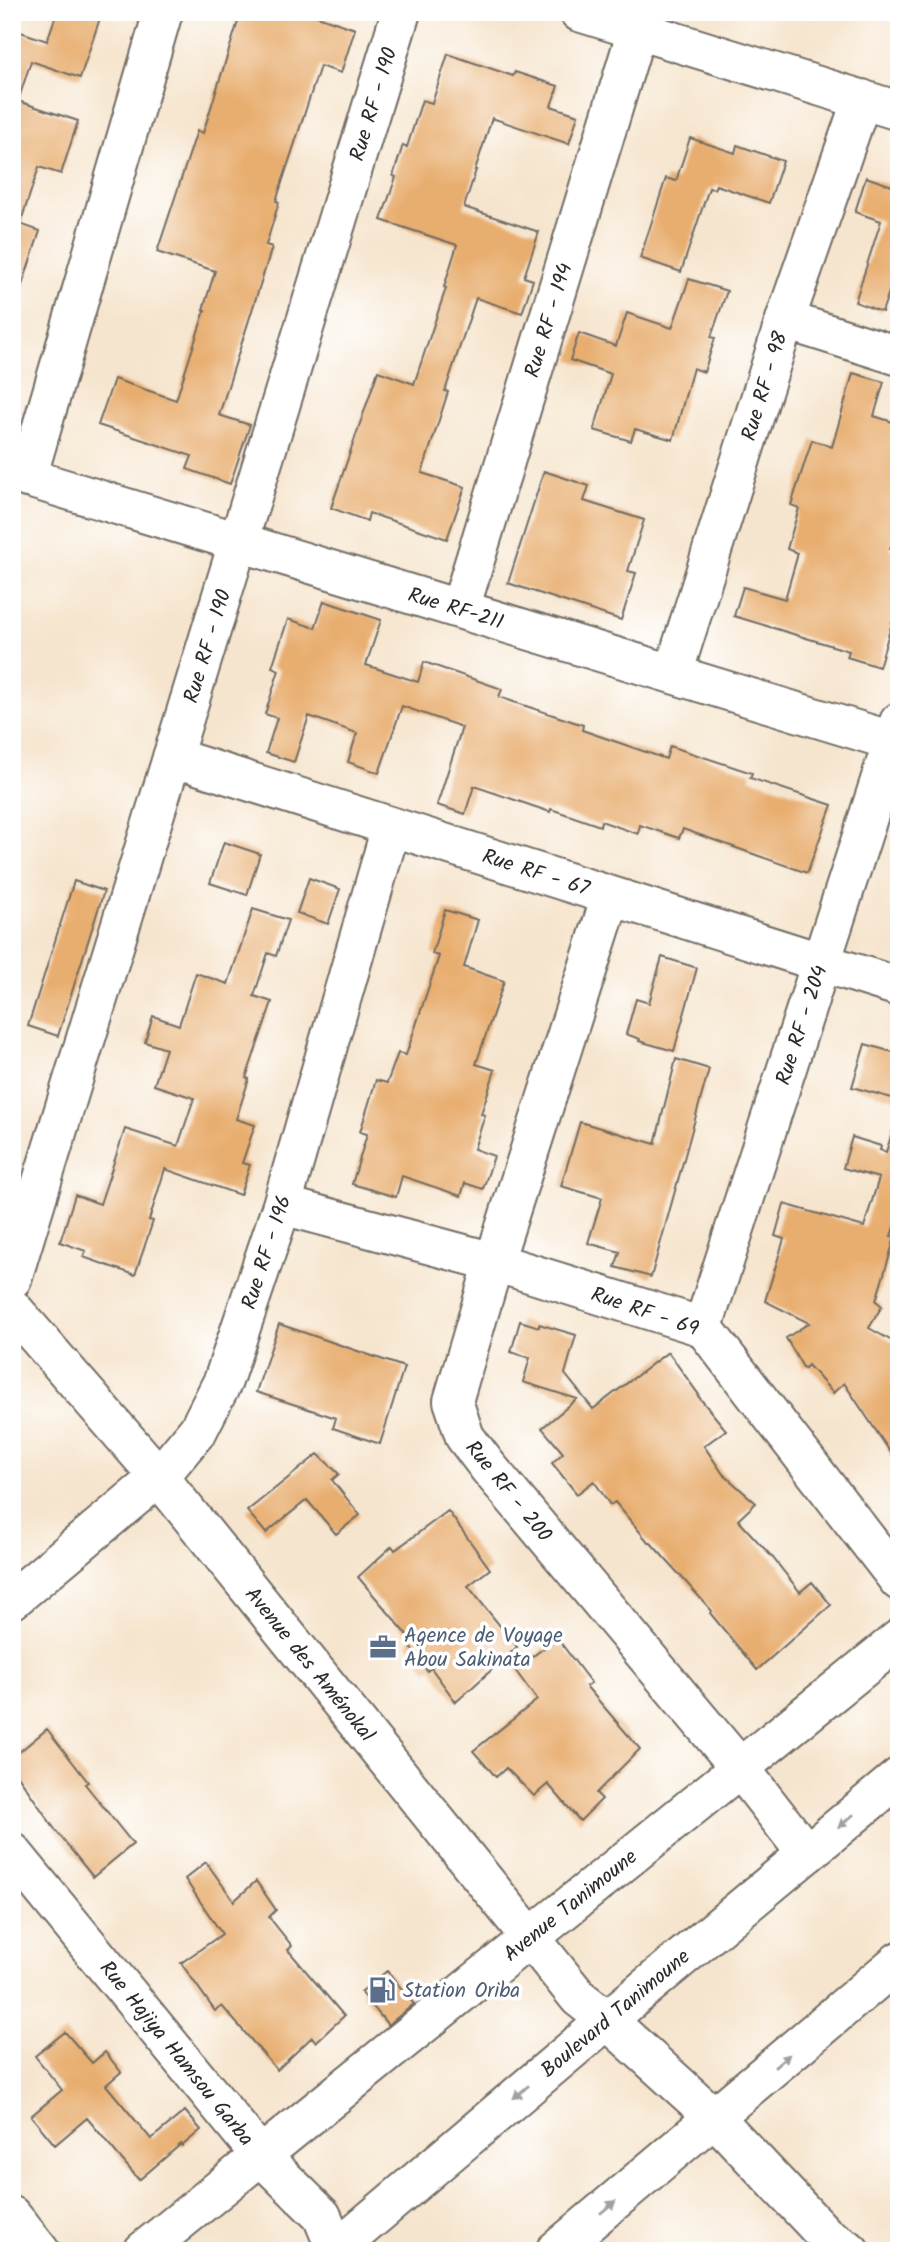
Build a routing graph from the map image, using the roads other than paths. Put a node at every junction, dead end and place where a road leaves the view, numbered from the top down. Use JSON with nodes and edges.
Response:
{"nodes":[{"id":1,"x":163,"y":12,"type":"edge"},
{"id":2,"x":401,"y":12,"type":"edge"},
{"id":3,"x":579,"y":12,"type":"edge"},
{"id":4,"x":637,"y":30,"type":"junction"},
{"id":5,"x":862,"y":99,"type":"junction"},
{"id":6,"x":899,"y":111,"type":"edge"},
{"id":7,"x":785,"y":320,"type":"junction"},
{"id":8,"x":899,"y":356,"type":"edge"},
{"id":9,"x":20,"y":476,"type":"edge"},
{"id":10,"x":239,"y":542,"type":"junction"},
{"id":11,"x":460,"y":609,"type":"junction"},
{"id":12,"x":673,"y":674,"type":"junction"},
{"id":13,"x":897,"y":735,"type":"edge"},
{"id":14,"x":172,"y":757,"type":"junction"},
{"id":15,"x":391,"y":827,"type":"junction"},
{"id":16,"x":611,"y":896,"type":"junction"},
{"id":17,"x":821,"y":963,"type":"junction"},
{"id":18,"x":899,"y":988,"type":"edge"},
{"id":19,"x":282,"y":1205,"type":"junction"},
{"id":20,"x":494,"y":1262,"type":"junction"},
{"id":21,"x":12,"y":1279,"type":"edge"},
{"id":22,"x":12,"y":1308,"type":"edge"},
{"id":23,"x":703,"y":1327,"type":"junction"},
{"id":24,"x":159,"y":1477,"type":"junction"},
{"id":25,"x":899,"y":1581,"type":"edge"},
{"id":26,"x":12,"y":1600,"type":"edge"},
{"id":27,"x":899,"y":1639,"type":"edge"},
{"id":28,"x":740,"y":1768,"type":"junction"},
{"id":29,"x":899,"y":1777,"type":"edge"},
{"id":30,"x":12,"y":1852,"type":"edge"},
{"id":31,"x":809,"y":1852,"type":"junction"},
{"id":32,"x":530,"y":1937,"type":"junction"},
{"id":33,"x":899,"y":1961,"type":"edge"},
{"id":34,"x":607,"y":2020,"type":"junction"},
{"id":35,"x":715,"y":2118,"type":"junction"},
{"id":36,"x":260,"y":2155,"type":"junction"},
{"id":37,"x":12,"y":2216,"type":"edge"},
{"id":38,"x":341,"y":2245,"type":"edge"},
{"id":39,"x":40,"y":2251,"type":"edge"},
{"id":40,"x":143,"y":2251,"type":"edge"},
{"id":41,"x":555,"y":2251,"type":"edge"},
{"id":42,"x":850,"y":2251,"type":"edge"}],
"edges":[{"from":1,"to":9,"type":"street"},
{"from":2,"to":10,"type":"street","name":"Rue RF - 190"},
{"from":3,"to":4,"type":"street"},
{"from":4,"to":5,"type":"street"},
{"from":4,"to":11,"type":"street","name":"Rue RF - 194"},
{"from":5,"to":6,"type":"street"},
{"from":5,"to":7,"type":"street","name":"Rue RF - 98"},
{"from":7,"to":8,"type":"street"},
{"from":7,"to":12,"type":"street","name":"Rue RF - 98"},
{"from":9,"to":10,"type":"street","name":"Rue RF-211"},
{"from":10,"to":11,"type":"street","name":"Rue RF-211"},
{"from":10,"to":14,"type":"street","name":"Rue RF - 190"},
{"from":11,"to":12,"type":"street","name":"Rue RF-211"},
{"from":12,"to":13,"type":"street","name":"Rue RF-211"},
{"from":13,"to":17,"type":"street","name":"Rue RF - 204"},
{"from":14,"to":15,"type":"street","name":"Rue RF - 67"},
{"from":14,"to":21,"type":"street","name":"Rue RF - 190"},
{"from":15,"to":16,"type":"street","name":"Rue RF - 67"},
{"from":15,"to":19,"type":"street","name":"Rue RF - 196"},
{"from":16,"to":17,"type":"street","name":"Rue RF - 67"},
{"from":16,"to":20,"type":"street","name":"Rue RF - 200"},
{"from":17,"to":18,"type":"street","name":"Rue RF - 67"},
{"from":17,"to":23,"type":"street","name":"Rue RF - 204"},
{"from":19,"to":20,"type":"street","name":"Rue RF - 69"},
{"from":19,"to":24,"type":"street","name":"Rue RF - 196"},
{"from":20,"to":23,"type":"street","name":"Rue RF - 69"},
{"from":20,"to":28,"type":"street","name":"Rue RF - 200"},
{"from":22,"to":24,"type":"street","name":"Avenue des Aménokal"},
{"from":23,"to":25,"type":"street","name":"Rue RF - 69"},
{"from":24,"to":26,"type":"street","name":"Rue RF - 196"},
{"from":24,"to":32,"type":"street","name":"Avenue des Aménokal"},
{"from":27,"to":28,"type":"street","name":"Avenue Tanimoune"},
{"from":28,"to":31,"type":"street","name":"Rue RF - 200"},
{"from":28,"to":32,"type":"street","name":"Avenue Tanimoune"},
{"from":29,"to":31,"type":"street","name":"Boulevard Tanimoune","one_way":true},
{"from":30,"to":36,"type":"street","name":"Rue Hajiya Hamsou Garba"},
{"from":31,"to":34,"type":"street","name":"Boulevard Tanimoune"},
{"from":32,"to":34,"type":"street","name":"Avenue des Aménokal"},
{"from":32,"to":36,"type":"street","name":"Avenue Tanimoune"},
{"from":35,"to":33,"type":"street","one_way":true},
{"from":34,"to":35,"type":"street","name":"Avenue des Aménokal"},
{"from":34,"to":38,"type":"street","name":"Boulevard Tanimoune","one_way":true},
{"from":41,"to":35,"type":"street","one_way":true},
{"from":35,"to":42,"type":"street","name":"Avenue des Aménokal"},
{"from":36,"to":38,"type":"street","name":"Rue Hajiya Hamsou Garba"},
{"from":36,"to":40,"type":"street","name":"Avenue Tanimoune"},
{"from":37,"to":39,"type":"street"}]}
